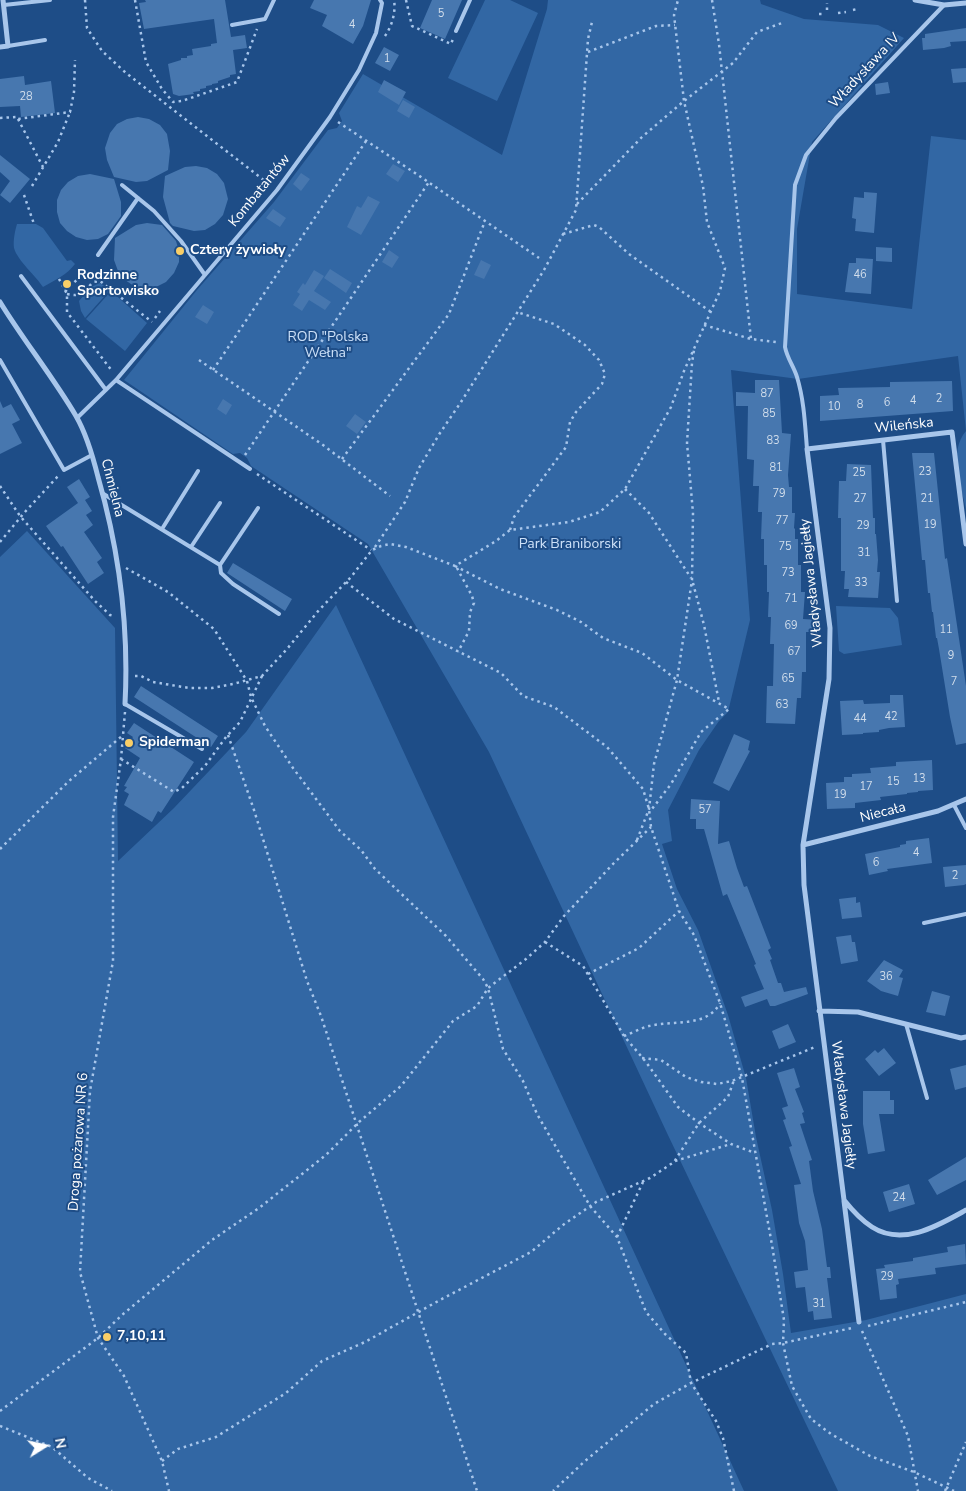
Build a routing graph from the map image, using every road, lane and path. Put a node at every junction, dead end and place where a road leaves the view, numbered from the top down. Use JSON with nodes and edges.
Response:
{"nodes":[{"id":1,"x":50,"y":0,"type":"edge"},
{"id":2,"x":85,"y":0,"type":"edge"},
{"id":3,"x":136,"y":0,"type":"edge"},
{"id":4,"x":274,"y":0,"type":"edge"},
{"id":5,"x":380,"y":0,"type":"edge"},
{"id":6,"x":394,"y":0,"type":"edge"},
{"id":7,"x":406,"y":0,"type":"edge"},
{"id":8,"x":470,"y":0,"type":"edge"},
{"id":9,"x":678,"y":0,"type":"edge"},
{"id":10,"x":712,"y":0,"type":"edge"},
{"id":11,"x":916,"y":0,"type":"edge"},
{"id":12,"x":4,"y":3,"type":"edge"},
{"id":13,"x":827,"y":3,"type":"dead end"},
{"id":14,"x":966,"y":4,"type":"edge"},
{"id":15,"x":944,"y":5,"type":"junction"},
{"id":16,"x":826,"y":10,"type":"dead end"},
{"id":17,"x":846,"y":12,"type":"dead end"},
{"id":18,"x":838,"y":13,"type":"dead end"},
{"id":19,"x":819,"y":14,"type":"dead end"},
{"id":20,"x":823,"y":14,"type":"dead end"},
{"id":21,"x":260,"y":20,"type":"junction"},
{"id":22,"x":592,"y":22,"type":"dead end"},
{"id":23,"x":782,"y":22,"type":"dead end"},
{"id":24,"x":232,"y":25,"type":"dead end"},
{"id":25,"x":675,"y":26,"type":"junction"},
{"id":26,"x":456,"y":31,"type":"joint"},
{"id":27,"x":382,"y":37,"type":"dead end"},
{"id":28,"x":45,"y":40,"type":"dead end"},
{"id":29,"x":8,"y":46,"type":"junction"},
{"id":30,"x":0,"y":47,"type":"edge"},
{"id":31,"x":588,"y":52,"type":"junction"},
{"id":32,"x":75,"y":60,"type":"dead end"},
{"id":33,"x":722,"y":71,"type":"junction"},
{"id":34,"x":684,"y":101,"type":"junction"},
{"id":35,"x":70,"y":112,"type":"junction"},
{"id":36,"x":330,"y":117,"type":"junction"},
{"id":37,"x":0,"y":118,"type":"edge"},
{"id":38,"x":18,"y":119,"type":"junction"},
{"id":39,"x":366,"y":141,"type":"junction"},
{"id":40,"x":806,"y":155,"type":"joint"},
{"id":41,"x":43,"y":166,"type":"junction"},
{"id":42,"x":429,"y":182,"type":"junction"},
{"id":43,"x":122,"y":185,"type":"dead end"},
{"id":44,"x":32,"y":186,"type":"dead end"},
{"id":45,"x":277,"y":190,"type":"junction"},
{"id":46,"x":24,"y":195,"type":"dead end"},
{"id":47,"x":138,"y":198,"type":"junction"},
{"id":48,"x":576,"y":205,"type":"junction"},
{"id":49,"x":485,"y":221,"type":"junction"},
{"id":50,"x":34,"y":224,"type":"dead end"},
{"id":51,"x":563,"y":234,"type":"junction"},
{"id":52,"x":98,"y":255,"type":"dead end"},
{"id":53,"x":539,"y":258,"type":"dead end"},
{"id":54,"x":83,"y":274,"type":"dead end"},
{"id":55,"x":204,"y":275,"type":"junction"},
{"id":56,"x":21,"y":276,"type":"dead end"},
{"id":57,"x":59,"y":279,"type":"dead end"},
{"id":58,"x":66,"y":293,"type":"junction"},
{"id":59,"x":0,"y":302,"type":"edge"},
{"id":60,"x":160,"y":311,"type":"dead end"},
{"id":61,"x":517,"y":312,"type":"junction"},
{"id":62,"x":711,"y":312,"type":"junction"},
{"id":63,"x":704,"y":325,"type":"junction"},
{"id":64,"x":752,"y":339,"type":"junction"},
{"id":65,"x":696,"y":343,"type":"junction"},
{"id":66,"x":785,"y":344,"type":"junction"},
{"id":67,"x":0,"y":360,"type":"edge"},
{"id":68,"x":199,"y":360,"type":"dead end"},
{"id":69,"x":118,"y":365,"type":"dead end"},
{"id":70,"x":213,"y":370,"type":"junction"},
{"id":71,"x":116,"y":380,"type":"junction"},
{"id":72,"x":106,"y":390,"type":"junction"},
{"id":73,"x":274,"y":412,"type":"junction"},
{"id":74,"x":77,"y":418,"type":"junction"},
{"id":75,"x":883,"y":440,"type":"junction"},
{"id":76,"x":807,"y":448,"type":"junction"},
{"id":77,"x":92,"y":455,"type":"junction"},
{"id":78,"x":342,"y":459,"type":"junction"},
{"id":79,"x":240,"y":462,"type":"junction"},
{"id":80,"x":250,"y":469,"type":"joint"},
{"id":81,"x":64,"y":470,"type":"junction"},
{"id":82,"x":198,"y":471,"type":"dead end"},
{"id":83,"x":0,"y":486,"type":"edge"},
{"id":84,"x":625,"y":489,"type":"junction"},
{"id":85,"x":102,"y":493,"type":"junction"},
{"id":86,"x":390,"y":496,"type":"dead end"},
{"id":87,"x":220,"y":503,"type":"dead end"},
{"id":88,"x":258,"y":508,"type":"dead end"},
{"id":89,"x":20,"y":516,"type":"junction"},
{"id":90,"x":162,"y":529,"type":"junction"},
{"id":91,"x":510,"y":530,"type":"junction"},
{"id":92,"x":0,"y":542,"type":"edge"},
{"id":93,"x":966,"y":544,"type":"edge"},
{"id":94,"x":191,"y":547,"type":"junction"},
{"id":95,"x":373,"y":549,"type":"junction"},
{"id":96,"x":116,"y":562,"type":"junction"},
{"id":97,"x":220,"y":565,"type":"junction"},
{"id":98,"x":456,"y":566,"type":"junction"},
{"id":99,"x":692,"y":580,"type":"junction"},
{"id":100,"x":346,"y":582,"type":"junction"},
{"id":101,"x":898,"y":601,"type":"dead end"},
{"id":102,"x":279,"y":614,"type":"dead end"},
{"id":103,"x":123,"y":618,"type":"junction"},
{"id":104,"x":458,"y":652,"type":"junction"},
{"id":105,"x":127,"y":675,"type":"junction"},
{"id":106,"x":262,"y":676,"type":"junction"},
{"id":107,"x":677,"y":680,"type":"junction"},
{"id":108,"x":247,"y":681,"type":"junction"},
{"id":109,"x":251,"y":697,"type":"junction"},
{"id":110,"x":719,"y":703,"type":"junction"},
{"id":111,"x":125,"y":704,"type":"junction"},
{"id":112,"x":122,"y":735,"type":"junction"},
{"id":113,"x":228,"y":735,"type":"junction"},
{"id":114,"x":202,"y":749,"type":"dead end"},
{"id":115,"x":122,"y":759,"type":"junction"},
{"id":116,"x":966,"y":799,"type":"edge"},
{"id":117,"x":954,"y":805,"type":"junction"},
{"id":118,"x":649,"y":809,"type":"junction"},
{"id":119,"x":649,"y":813,"type":"junction"},
{"id":120,"x":651,"y":827,"type":"junction"},
{"id":121,"x":966,"y":828,"type":"edge"},
{"id":122,"x":637,"y":841,"type":"junction"},
{"id":123,"x":803,"y":845,"type":"junction"},
{"id":124,"x":0,"y":849,"type":"edge"},
{"id":125,"x":679,"y":912,"type":"junction"},
{"id":126,"x":966,"y":914,"type":"edge"},
{"id":127,"x":924,"y":923,"type":"dead end"},
{"id":128,"x":544,"y":942,"type":"junction"},
{"id":129,"x":588,"y":974,"type":"junction"},
{"id":130,"x":488,"y":988,"type":"junction"},
{"id":131,"x":720,"y":1003,"type":"junction"},
{"id":132,"x":819,"y":1012,"type":"junction"},
{"id":133,"x":906,"y":1024,"type":"junction"},
{"id":134,"x":624,"y":1036,"type":"junction"},
{"id":135,"x":966,"y":1037,"type":"edge"},
{"id":136,"x":823,"y":1042,"type":"junction"},
{"id":137,"x":642,"y":1058,"type":"junction"},
{"id":138,"x":741,"y":1077,"type":"junction"},
{"id":139,"x":734,"y":1080,"type":"junction"},
{"id":140,"x":927,"y":1098,"type":"dead end"},
{"id":141,"x":699,"y":1123,"type":"junction"},
{"id":142,"x":357,"y":1124,"type":"junction"},
{"id":143,"x":731,"y":1144,"type":"junction"},
{"id":144,"x":755,"y":1153,"type":"junction"},
{"id":145,"x":674,"y":1162,"type":"junction"},
{"id":146,"x":644,"y":1181,"type":"junction"},
{"id":147,"x":844,"y":1200,"type":"junction"},
{"id":148,"x":590,"y":1206,"type":"junction"},
{"id":149,"x":966,"y":1210,"type":"edge"},
{"id":150,"x":616,"y":1237,"type":"junction"},
{"id":151,"x":966,"y":1302,"type":"edge"},
{"id":152,"x":419,"y":1313,"type":"junction"},
{"id":153,"x":860,"y":1324,"type":"junction"},
{"id":154,"x":98,"y":1338,"type":"junction"},
{"id":155,"x":783,"y":1343,"type":"junction"},
{"id":156,"x":691,"y":1383,"type":"junction"},
{"id":157,"x":0,"y":1412,"type":"edge"},
{"id":158,"x":0,"y":1426,"type":"edge"},
{"id":159,"x":966,"y":1442,"type":"edge"},
{"id":160,"x":162,"y":1460,"type":"junction"},
{"id":161,"x":914,"y":1472,"type":"junction"},
{"id":162,"x":946,"y":1486,"type":"junction"},
{"id":163,"x":112,"y":1491,"type":"edge"},
{"id":164,"x":169,"y":1491,"type":"edge"},
{"id":165,"x":477,"y":1491,"type":"edge"},
{"id":166,"x":553,"y":1491,"type":"edge"},
{"id":167,"x":734,"y":1491,"type":"edge"},
{"id":168,"x":918,"y":1491,"type":"edge"},
{"id":169,"x":944,"y":1491,"type":"edge"},
{"id":170,"x":954,"y":1491,"type":"edge"}],
"edges":[{"from":1,"to":12,"type":"lane"},
{"from":2,"to":45,"type":"path"},
{"from":3,"to":21,"type":"path"},
{"from":4,"to":21,"type":"lane"},
{"from":5,"to":36,"type":"lane","name":"Kombatantów"},
{"from":6,"to":27,"type":"path"},
{"from":7,"to":26,"type":"path"},
{"from":8,"to":26,"type":"lane"},
{"from":9,"to":25,"type":"path"},
{"from":10,"to":33,"type":"path"},
{"from":11,"to":15,"type":"street"},
{"from":12,"to":29,"type":"street"},
{"from":13,"to":16,"type":"path"},
{"from":14,"to":15,"type":"street"},
{"from":15,"to":40,"type":"lane","name":"Władysława IV"},
{"from":17,"to":18,"type":"path"},
{"from":19,"to":20,"type":"path"},
{"from":21,"to":24,"type":"lane"},
{"from":22,"to":31,"type":"path"},
{"from":23,"to":33,"type":"path"},
{"from":25,"to":31,"type":"path"},
{"from":25,"to":34,"type":"path"},
{"from":28,"to":29,"type":"lane"},
{"from":29,"to":30,"type":"street"},
{"from":31,"to":48,"type":"path"},
{"from":32,"to":35,"type":"path"},
{"from":33,"to":34,"type":"path"},
{"from":33,"to":64,"type":"path"},
{"from":34,"to":48,"type":"path"},
{"from":34,"to":62,"type":"path"},
{"from":35,"to":38,"type":"path"},
{"from":35,"to":41,"type":"path"},
{"from":36,"to":39,"type":"path"},
{"from":36,"to":45,"type":"lane","name":"Kombatantów"},
{"from":37,"to":38,"type":"path"},
{"from":38,"to":41,"type":"path"},
{"from":39,"to":42,"type":"path"},
{"from":39,"to":70,"type":"path"},
{"from":40,"to":66,"type":"lane","name":"Władysława Jagiełły"},
{"from":41,"to":44,"type":"path"},
{"from":42,"to":49,"type":"path"},
{"from":42,"to":73,"type":"path"},
{"from":43,"to":47,"type":"lane"},
{"from":45,"to":55,"type":"lane","name":"Kombatantów"},
{"from":46,"to":50,"type":"path"},
{"from":47,"to":52,"type":"lane"},
{"from":47,"to":55,"type":"lane"},
{"from":48,"to":51,"type":"path"},
{"from":49,"to":53,"type":"path"},
{"from":49,"to":78,"type":"path"},
{"from":51,"to":61,"type":"path"},
{"from":51,"to":62,"type":"path"},
{"from":54,"to":58,"type":"path"},
{"from":55,"to":71,"type":"lane","name":"Kombatantów"},
{"from":56,"to":72,"type":"lane"},
{"from":57,"to":58,"type":"path"},
{"from":58,"to":60,"type":"path"},
{"from":58,"to":69,"type":"path"},
{"from":59,"to":74,"type":"street","name":"Chmielna"},
{"from":61,"to":91,"type":"path"},
{"from":61,"to":95,"type":"path"},
{"from":62,"to":63,"type":"path"},
{"from":63,"to":64,"type":"path"},
{"from":63,"to":65,"type":"path"},
{"from":64,"to":66,"type":"path"},
{"from":65,"to":84,"type":"path"},
{"from":65,"to":99,"type":"path"},
{"from":66,"to":76,"type":"lane","name":"Władysława Jagiełły"},
{"from":67,"to":81,"type":"lane"},
{"from":68,"to":70,"type":"path"},
{"from":70,"to":73,"type":"path"},
{"from":71,"to":72,"type":"lane","name":"Kombatantów"},
{"from":71,"to":79,"type":"lane"},
{"from":72,"to":74,"type":"lane","name":"Kombatantów"},
{"from":73,"to":78,"type":"path"},
{"from":73,"to":79,"type":"path"},
{"from":74,"to":77,"type":"street","name":"Chmielna"},
{"from":75,"to":76,"type":"street","name":"Wileńska"},
{"from":75,"to":93,"type":"street","name":"Wileńska"},
{"from":75,"to":101,"type":"lane"},
{"from":76,"to":123,"type":"street","name":"Władysława Jagiełły"},
{"from":77,"to":81,"type":"lane"},
{"from":77,"to":85,"type":"street","name":"Chmielna"},
{"from":78,"to":86,"type":"path"},
{"from":79,"to":80,"type":"lane"},
{"from":80,"to":95,"type":"path"},
{"from":81,"to":89,"type":"path"},
{"from":82,"to":90,"type":"lane"},
{"from":83,"to":89,"type":"path"},
{"from":84,"to":91,"type":"path"},
{"from":84,"to":99,"type":"path"},
{"from":85,"to":90,"type":"lane"},
{"from":85,"to":96,"type":"street","name":"Chmielna"},
{"from":87,"to":94,"type":"lane"},
{"from":88,"to":97,"type":"lane"},
{"from":89,"to":92,"type":"path"},
{"from":89,"to":103,"type":"path"},
{"from":90,"to":94,"type":"lane"},
{"from":91,"to":98,"type":"path"},
{"from":94,"to":97,"type":"lane"},
{"from":95,"to":98,"type":"path"},
{"from":95,"to":100,"type":"path"},
{"from":96,"to":103,"type":"street","name":"Chmielna"},
{"from":96,"to":108,"type":"path"},
{"from":97,"to":102,"type":"lane"},
{"from":98,"to":104,"type":"path"},
{"from":98,"to":107,"type":"path"},
{"from":99,"to":107,"type":"path"},
{"from":99,"to":110,"type":"path"},
{"from":100,"to":104,"type":"path"},
{"from":100,"to":106,"type":"path"},
{"from":103,"to":105,"type":"street","name":"Chmielna"},
{"from":104,"to":118,"type":"path"},
{"from":105,"to":108,"type":"path"},
{"from":105,"to":111,"type":"street","name":"Chmielna"},
{"from":106,"to":108,"type":"path"},
{"from":106,"to":109,"type":"path"},
{"from":107,"to":110,"type":"path"},
{"from":107,"to":118,"type":"path"},
{"from":108,"to":109,"type":"path"},
{"from":109,"to":113,"type":"path"},
{"from":109,"to":130,"type":"path"},
{"from":110,"to":119,"type":"path"},
{"from":111,"to":112,"type":"path","name":"Droga pożarowa NR 6"},
{"from":111,"to":114,"type":"lane"},
{"from":112,"to":115,"type":"path","name":"Droga pożarowa NR 6"},
{"from":112,"to":124,"type":"path"},
{"from":113,"to":115,"type":"path"},
{"from":113,"to":142,"type":"path"},
{"from":115,"to":154,"type":"path","name":"Droga pożarowa NR 6"},
{"from":116,"to":117,"type":"street","name":"Niecała"},
{"from":117,"to":121,"type":"lane"},
{"from":117,"to":123,"type":"street","name":"Niecała"},
{"from":118,"to":119,"type":"path"},
{"from":118,"to":122,"type":"path"},
{"from":119,"to":120,"type":"path"},
{"from":120,"to":122,"type":"path"},
{"from":120,"to":125,"type":"path"},
{"from":122,"to":128,"type":"path"},
{"from":123,"to":132,"type":"street","name":"Władysława Jagiełły"},
{"from":125,"to":129,"type":"path"},
{"from":125,"to":131,"type":"path"},
{"from":126,"to":127,"type":"lane"},
{"from":128,"to":129,"type":"path"},
{"from":128,"to":130,"type":"path"},
{"from":129,"to":134,"type":"path"},
{"from":130,"to":142,"type":"path"},
{"from":130,"to":148,"type":"path"},
{"from":131,"to":134,"type":"path"},
{"from":131,"to":138,"type":"path"},
{"from":132,"to":133,"type":"street"},
{"from":132,"to":136,"type":"street","name":"Władysława Jagiełły"},
{"from":133,"to":135,"type":"street"},
{"from":133,"to":140,"type":"lane"},
{"from":134,"to":137,"type":"path"},
{"from":136,"to":138,"type":"path"},
{"from":136,"to":147,"type":"street","name":"Władysława Jagiełły"},
{"from":137,"to":139,"type":"path"},
{"from":137,"to":141,"type":"path"},
{"from":138,"to":139,"type":"path"},
{"from":138,"to":144,"type":"path"},
{"from":139,"to":141,"type":"path"},
{"from":141,"to":143,"type":"path"},
{"from":141,"to":145,"type":"path"},
{"from":142,"to":152,"type":"path"},
{"from":142,"to":154,"type":"path"},
{"from":143,"to":144,"type":"path"},
{"from":143,"to":145,"type":"path"},
{"from":144,"to":155,"type":"path"},
{"from":145,"to":146,"type":"path"},
{"from":146,"to":148,"type":"path"},
{"from":146,"to":150,"type":"path"},
{"from":147,"to":149,"type":"street"},
{"from":147,"to":153,"type":"street","name":"Władysława Jagiełły"},
{"from":148,"to":150,"type":"path"},
{"from":148,"to":152,"type":"path"},
{"from":150,"to":156,"type":"path"},
{"from":151,"to":153,"type":"path"},
{"from":152,"to":160,"type":"path"},
{"from":152,"to":165,"type":"path"},
{"from":153,"to":155,"type":"path"},
{"from":153,"to":161,"type":"path"},
{"from":154,"to":157,"type":"path"},
{"from":154,"to":160,"type":"path","name":"Droga pożarowa NR 6"},
{"from":155,"to":156,"type":"path"},
{"from":155,"to":161,"type":"path"},
{"from":156,"to":166,"type":"path"},
{"from":156,"to":167,"type":"path"},
{"from":158,"to":163,"type":"path"},
{"from":159,"to":162,"type":"path"},
{"from":160,"to":164,"type":"path","name":"Droga pożarowa NR 6"},
{"from":161,"to":162,"type":"path"},
{"from":161,"to":168,"type":"path"},
{"from":162,"to":169,"type":"path"},
{"from":162,"to":170,"type":"path"}]}
